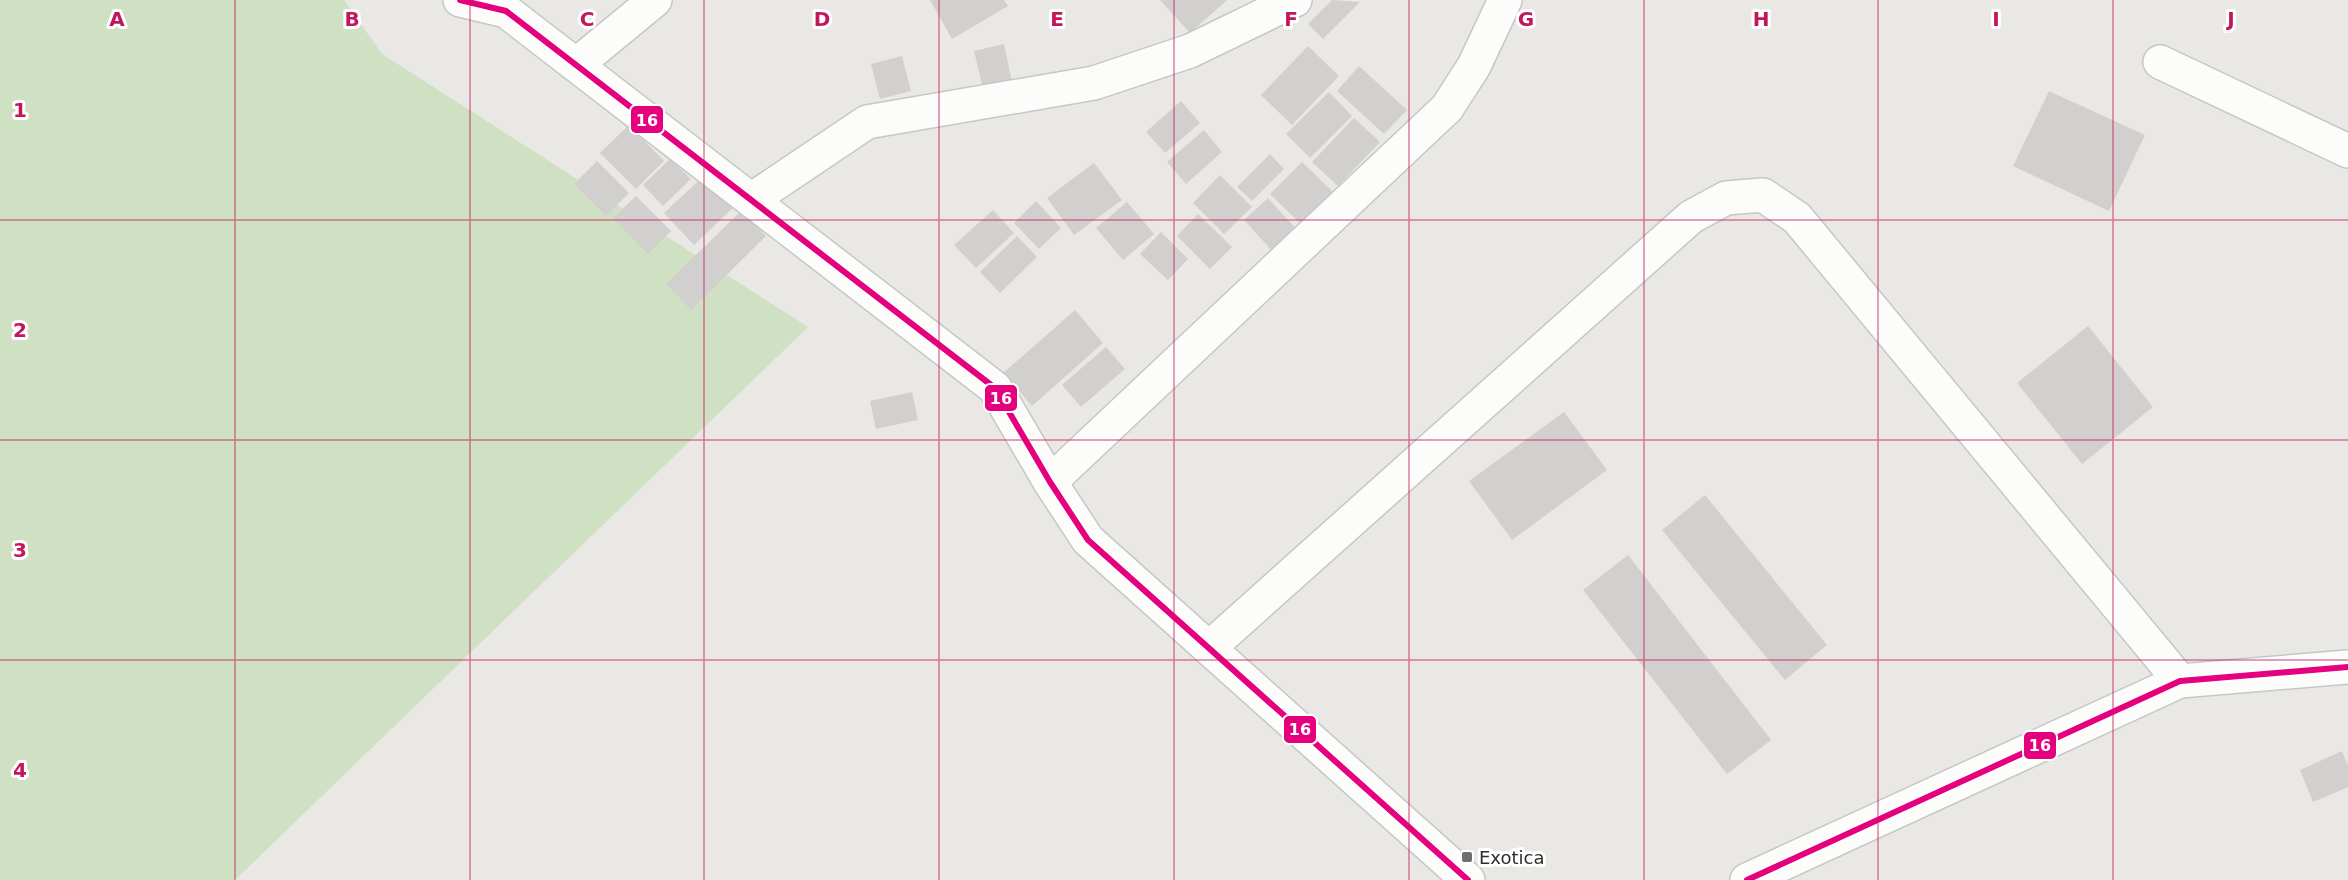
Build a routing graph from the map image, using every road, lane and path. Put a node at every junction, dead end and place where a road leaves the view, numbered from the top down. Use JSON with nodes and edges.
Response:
{"nodes":[{"id":1,"x":460,"y":0,"type":"edge"},
{"id":2,"x":655,"y":0,"type":"edge"},
{"id":3,"x":1295,"y":0,"type":"edge"},
{"id":4,"x":1505,"y":0,"type":"edge"},
{"id":5,"x":2160,"y":62,"type":"dead end"},
{"id":6,"x":576,"y":65,"type":"junction"},
{"id":7,"x":2348,"y":151,"type":"edge"},
{"id":8,"x":751,"y":200,"type":"junction"},
{"id":9,"x":1050,"y":482,"type":"junction"},
{"id":10,"x":1209,"y":648,"type":"junction"},
{"id":11,"x":2348,"y":667,"type":"edge"},
{"id":12,"x":2180,"y":681,"type":"junction"},
{"id":13,"x":1468,"y":880,"type":"edge"},
{"id":14,"x":1747,"y":880,"type":"edge"}],
"edges":[{"from":1,"to":6,"type":"street"},
{"from":2,"to":6,"type":"street"},
{"from":3,"to":8,"type":"street"},
{"from":4,"to":9,"type":"street"},
{"from":5,"to":7,"type":"street"},
{"from":6,"to":8,"type":"street"},
{"from":8,"to":9,"type":"street"},
{"from":9,"to":10,"type":"street"},
{"from":10,"to":12,"type":"street"},
{"from":10,"to":13,"type":"street"},
{"from":11,"to":12,"type":"street"},
{"from":12,"to":14,"type":"street"}]}
